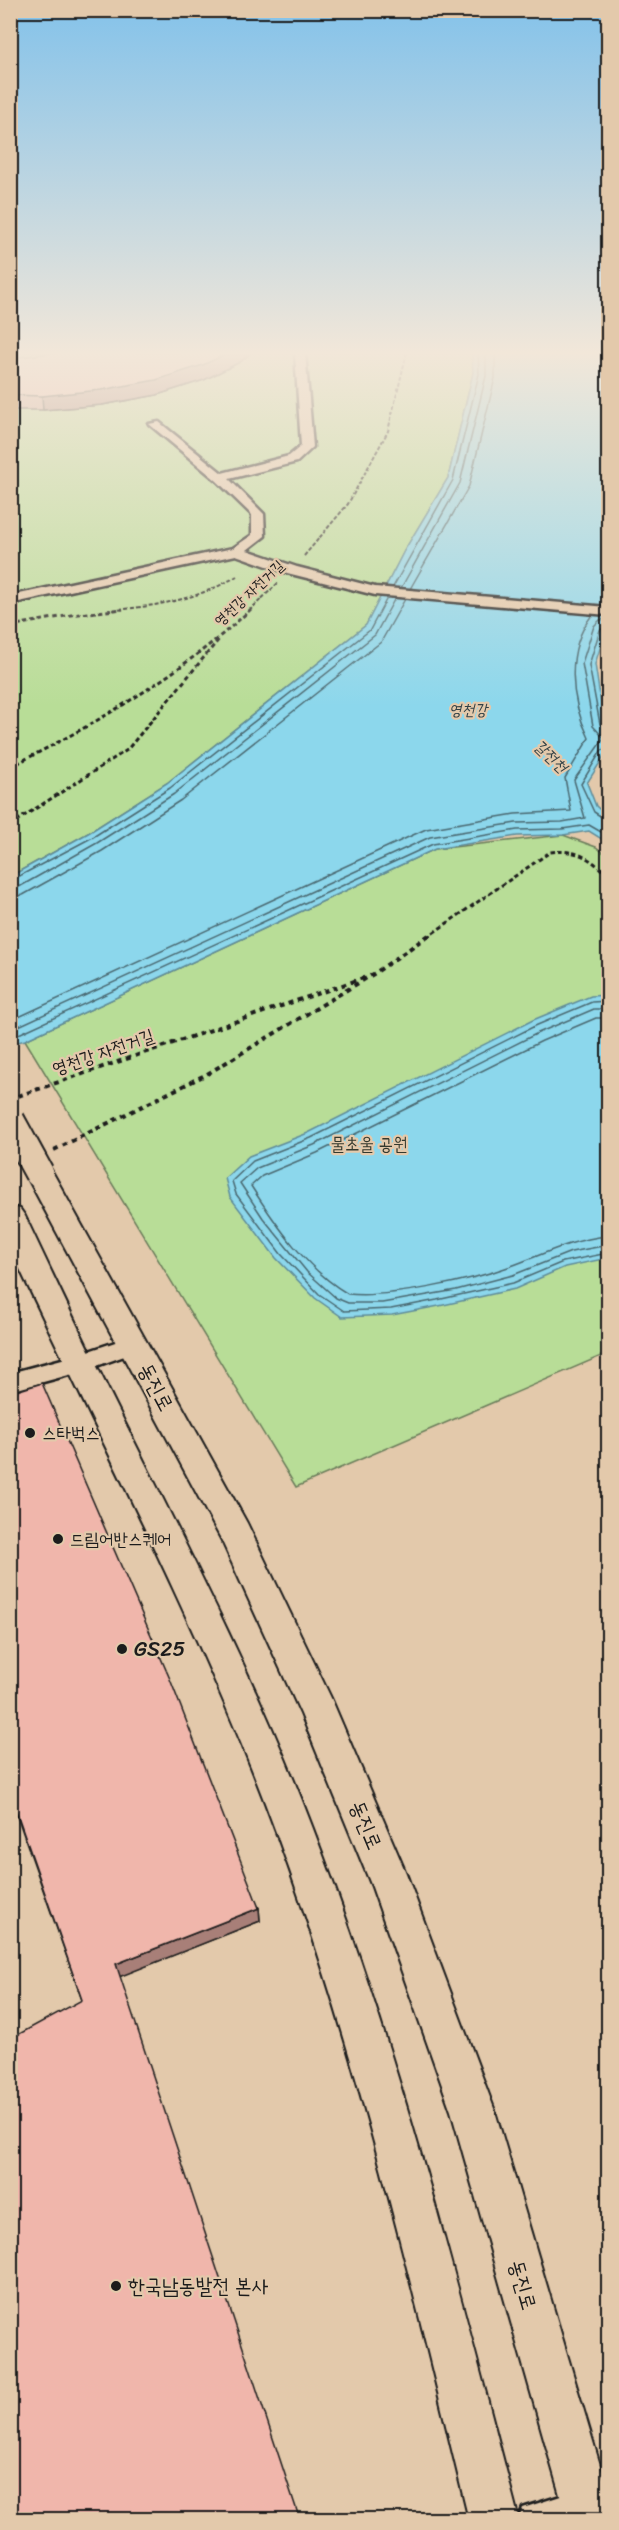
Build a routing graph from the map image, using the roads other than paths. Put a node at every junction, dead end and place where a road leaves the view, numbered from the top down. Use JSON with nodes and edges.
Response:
{"nodes":[{"id":1,"x":211,"y":470,"type":"edge"},
{"id":2,"x":248,"y":470,"type":"edge"},
{"id":3,"x":220,"y":477,"type":"junction"},
{"id":4,"x":237,"y":551,"type":"junction"},
{"id":5,"x":10,"y":600,"type":"edge"},
{"id":6,"x":609,"y":611,"type":"edge"},
{"id":7,"x":10,"y":1120,"type":"edge"},
{"id":8,"x":10,"y":1216,"type":"edge"},
{"id":9,"x":133,"y":1344,"type":"junction"},
{"id":10,"x":80,"y":1363,"type":"junction"},
{"id":11,"x":10,"y":1382,"type":"edge"},
{"id":12,"x":596,"y":2507,"type":"edge"},
{"id":13,"x":494,"y":2520,"type":"edge"},
{"id":14,"x":535,"y":2520,"type":"edge"}],
"edges":[{"from":1,"to":3,"type":"street"},
{"from":2,"to":3,"type":"street"},
{"from":3,"to":4,"type":"street"},
{"from":4,"to":5,"type":"street"},
{"from":4,"to":6,"type":"street"},
{"from":7,"to":9,"type":"street","name":"동진로","bridge":true},
{"from":8,"to":10,"type":"street"},
{"from":9,"to":10,"type":"street"},
{"from":9,"to":12,"type":"street","name":"동진로"},
{"from":10,"to":11,"type":"street"},
{"from":10,"to":13,"type":"street"},
{"from":12,"to":14,"type":"street"}]}
